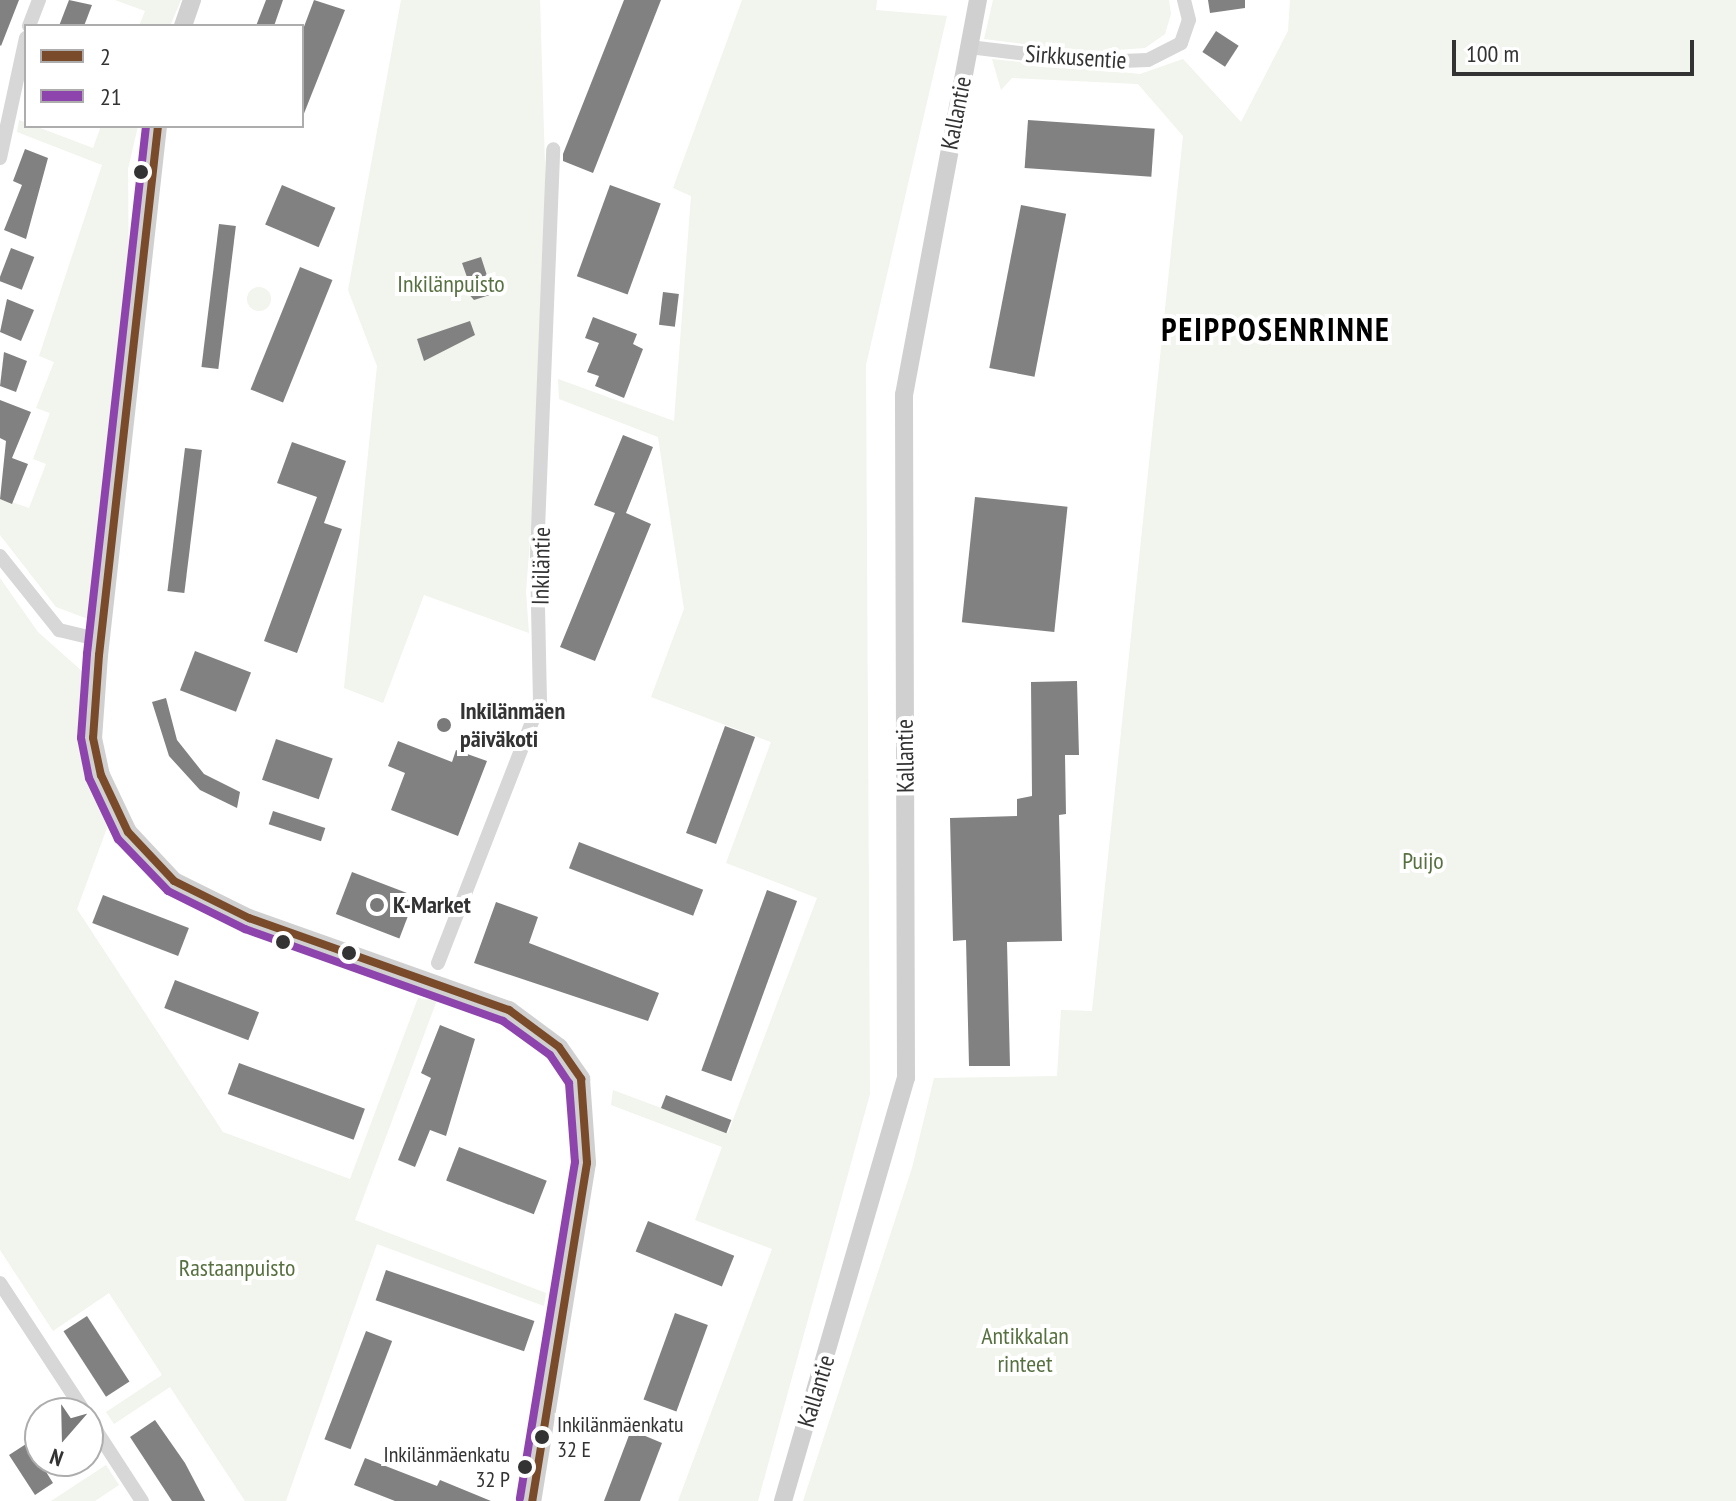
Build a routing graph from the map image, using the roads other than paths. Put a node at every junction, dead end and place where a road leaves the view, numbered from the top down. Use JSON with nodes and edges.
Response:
{"nodes":[{"id":1,"x":39,"y":0,"type":"edge"},
{"id":2,"x":192,"y":0,"type":"edge"},
{"id":3,"x":978,"y":0,"type":"edge"},
{"id":4,"x":1184,"y":0,"type":"edge"},
{"id":5,"x":30,"y":24,"type":"edge"},
{"id":6,"x":184,"y":24,"type":"edge"},
{"id":7,"x":24,"y":47,"type":"edge"},
{"id":8,"x":969,"y":47,"type":"junction"},
{"id":9,"x":158,"y":128,"type":"edge"},
{"id":10,"x":553,"y":149,"type":"dead end"},
{"id":11,"x":0,"y":158,"type":"edge"},
{"id":12,"x":0,"y":556,"type":"edge"},
{"id":13,"x":101,"y":640,"type":"junction"},
{"id":14,"x":438,"y":963,"type":"dead end"},
{"id":15,"x":0,"y":1283,"type":"edge"},
{"id":16,"x":74,"y":1397,"type":"edge"},
{"id":17,"x":104,"y":1443,"type":"edge"},
{"id":18,"x":142,"y":1501,"type":"edge"},
{"id":19,"x":532,"y":1501,"type":"edge"},
{"id":20,"x":783,"y":1501,"type":"edge"}],
"edges":[{"from":1,"to":5,"type":"street"},
{"from":2,"to":6,"type":"street"},
{"from":3,"to":8,"type":"street","name":"Kallantie"},
{"from":4,"to":8,"type":"street","name":"Sirkkusentie"},
{"from":7,"to":11,"type":"street"},
{"from":8,"to":20,"type":"street","name":"Kallantie"},
{"from":9,"to":13,"type":"street"},
{"from":10,"to":14,"type":"street","name":"Inkiläntie"},
{"from":12,"to":13,"type":"street"},
{"from":13,"to":19,"type":"street"},
{"from":15,"to":16,"type":"street"},
{"from":17,"to":18,"type":"street"}]}
